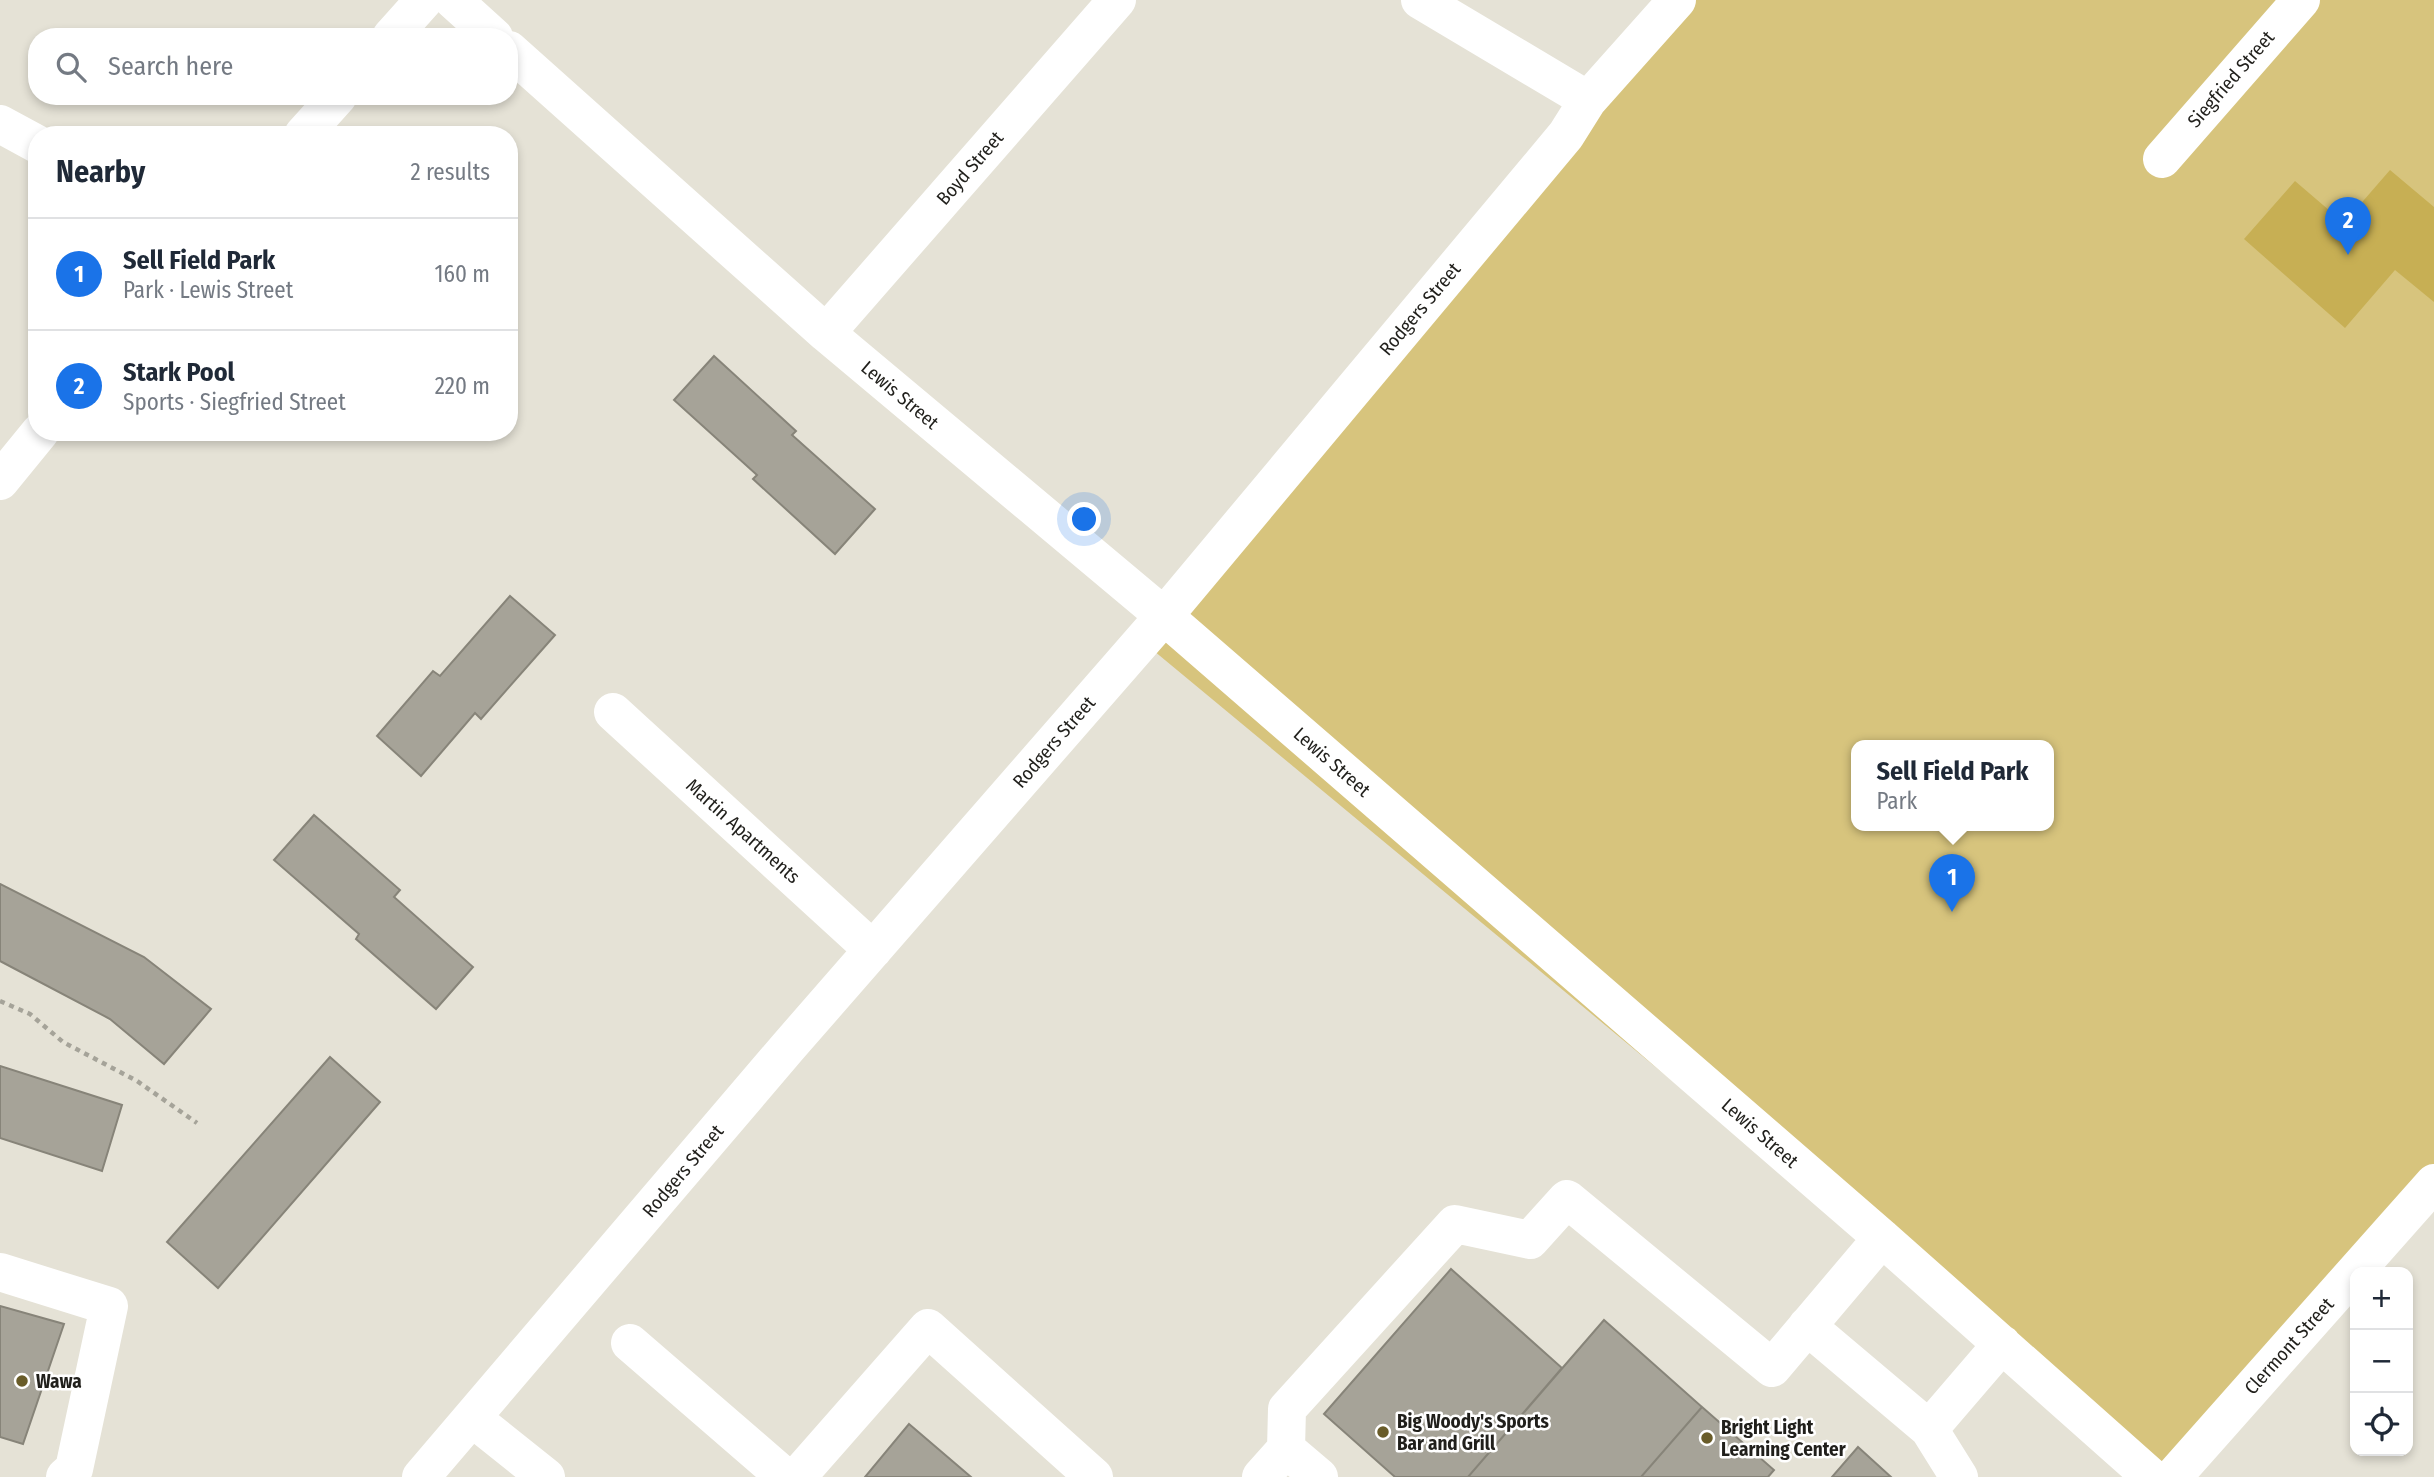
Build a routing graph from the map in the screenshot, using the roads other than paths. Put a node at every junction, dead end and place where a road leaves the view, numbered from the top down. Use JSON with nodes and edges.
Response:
{"nodes":[{"id":1,"x":424,"y":0,"type":"edge"},
{"id":2,"x":453,"y":0,"type":"edge"},
{"id":3,"x":1420,"y":0,"type":"edge"},
{"id":4,"x":2301,"y":0,"type":"edge"},
{"id":5,"x":1116,"y":1,"type":"edge"},
{"id":6,"x":1665,"y":4,"type":"edge"},
{"id":7,"x":399,"y":28,"type":"edge"},
{"id":8,"x":484,"y":28,"type":"edge"},
{"id":9,"x":518,"y":58,"type":"edge"},
{"id":10,"x":1587,"y":100,"type":"junction"},
{"id":11,"x":330,"y":105,"type":"edge"},
{"id":12,"x":0,"y":124,"type":"edge"},
{"id":13,"x":311,"y":126,"type":"edge"},
{"id":14,"x":28,"y":139,"type":"edge"},
{"id":15,"x":2162,"y":159,"type":"dead end"},
{"id":16,"x":826,"y":333,"type":"junction"},
{"id":17,"x":1164,"y":616,"type":"junction"},
{"id":18,"x":614,"y":712,"type":"dead end"},
{"id":19,"x":873,"y":950,"type":"junction"},
{"id":20,"x":2434,"y":1184,"type":"edge"},
{"id":21,"x":1882,"y":1238,"type":"junction"},
{"id":22,"x":0,"y":1272,"type":"edge"},
{"id":23,"x":1807,"y":1326,"type":"junction"},
{"id":24,"x":630,"y":1343,"type":"dead end"},
{"id":25,"x":2002,"y":1344,"type":"junction"},
{"id":26,"x":472,"y":1418,"type":"junction"},
{"id":27,"x":1929,"y":1429,"type":"junction"},
{"id":28,"x":1286,"y":1449,"type":"junction"},
{"id":29,"x":65,"y":1477,"type":"edge"},
{"id":30,"x":421,"y":1477,"type":"edge"},
{"id":31,"x":546,"y":1477,"type":"edge"},
{"id":32,"x":785,"y":1477,"type":"edge"},
{"id":33,"x":797,"y":1477,"type":"edge"},
{"id":34,"x":1094,"y":1477,"type":"edge"},
{"id":35,"x":1261,"y":1477,"type":"edge"},
{"id":36,"x":1319,"y":1477,"type":"edge"},
{"id":37,"x":1959,"y":1477,"type":"edge"},
{"id":38,"x":2151,"y":1477,"type":"edge"},
{"id":39,"x":2173,"y":1477,"type":"edge"}],
"edges":[{"from":1,"to":7,"type":"street"},
{"from":2,"to":8,"type":"street"},
{"from":3,"to":10,"type":"street"},
{"from":4,"to":15,"type":"street","name":"Siegfried Street"},
{"from":5,"to":16,"type":"street","name":"Boyd Street"},
{"from":6,"to":10,"type":"street","name":"Rodgers Street"},
{"from":9,"to":16,"type":"street","name":"Lewis Street"},
{"from":10,"to":17,"type":"street","name":"Rodgers Street"},
{"from":11,"to":13,"type":"street"},
{"from":12,"to":14,"type":"street"},
{"from":16,"to":17,"type":"street","name":"Lewis Street"},
{"from":17,"to":19,"type":"street","name":"Rodgers Street"},
{"from":17,"to":21,"type":"street","name":"Lewis Street"},
{"from":18,"to":19,"type":"street","name":"Martin Apartments"},
{"from":19,"to":26,"type":"street","name":"Rodgers Street"},
{"from":20,"to":39,"type":"street","name":"Clermont Street"},
{"from":21,"to":23,"type":"street"},
{"from":21,"to":25,"type":"street","name":"Lewis Street"},
{"from":22,"to":29,"type":"street"},
{"from":23,"to":27,"type":"street"},
{"from":23,"to":28,"type":"street"},
{"from":24,"to":32,"type":"street"},
{"from":25,"to":27,"type":"street"},
{"from":25,"to":38,"type":"street","name":"Lewis Street"},
{"from":26,"to":30,"type":"street","name":"Rodgers Street"},
{"from":26,"to":31,"type":"street"},
{"from":27,"to":37,"type":"street"},
{"from":28,"to":35,"type":"street"},
{"from":28,"to":36,"type":"street"},
{"from":33,"to":34,"type":"street"}]}
